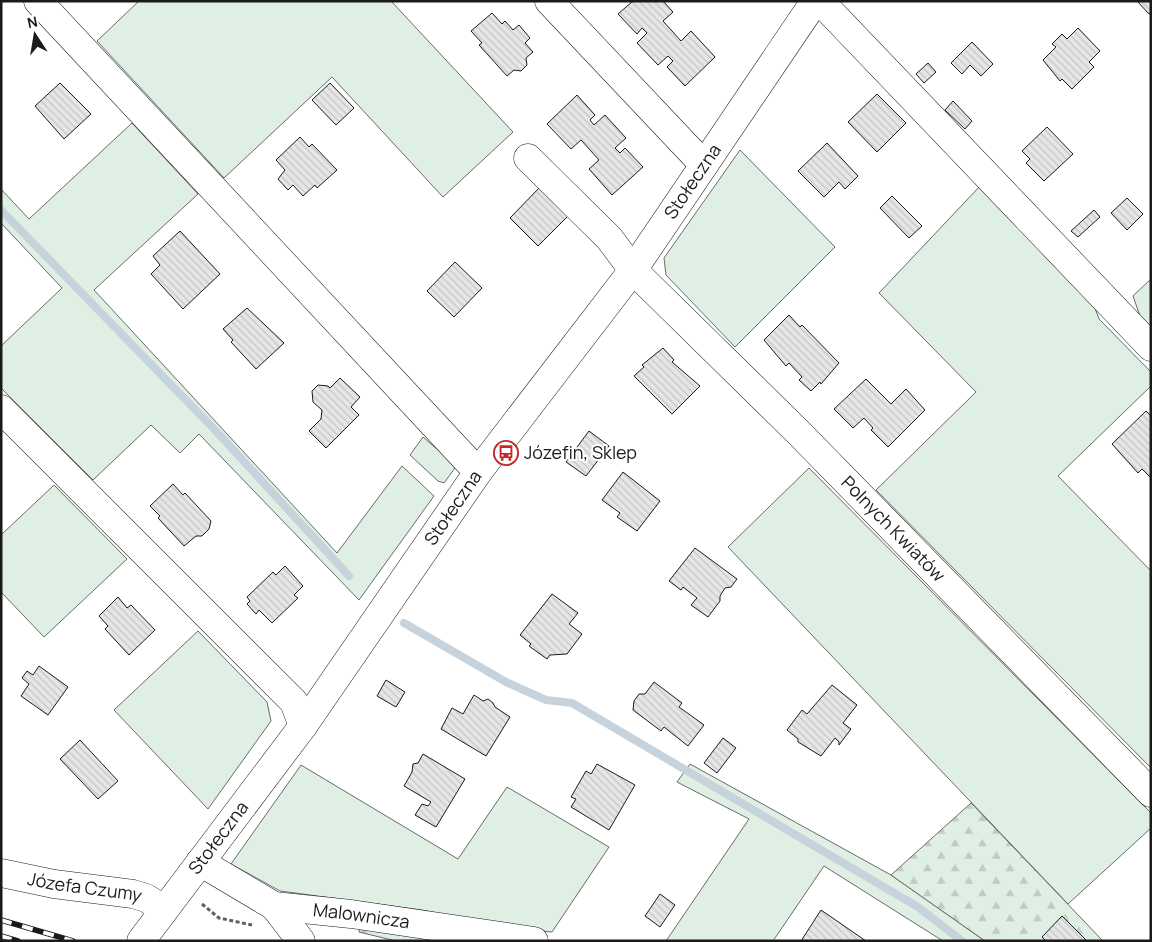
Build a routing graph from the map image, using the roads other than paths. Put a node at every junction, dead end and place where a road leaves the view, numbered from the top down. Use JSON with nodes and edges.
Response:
{"nodes":[{"id":1,"x":38,"y":1,"type":"edge"},
{"id":2,"x":549,"y":1,"type":"edge"},
{"id":3,"x":815,"y":1,"type":"edge"},
{"id":4,"x":820,"y":1,"type":"edge"},
{"id":5,"x":528,"y":158,"type":"dead end"},
{"id":6,"x":704,"y":165,"type":"junction"},
{"id":7,"x":633,"y":270,"type":"junction"},
{"id":8,"x":1151,"y":347,"type":"edge"},
{"id":9,"x":1,"y":409,"type":"edge"},
{"id":10,"x":478,"y":472,"type":"junction"},
{"id":11,"x":303,"y":726,"type":"junction"},
{"id":12,"x":1151,"y":792,"type":"edge"},
{"id":13,"x":200,"y":862,"type":"junction"},
{"id":14,"x":2,"y":867,"type":"edge"},
{"id":15,"x":274,"y":906,"type":"junction"},
{"id":16,"x":164,"y":909,"type":"junction"},
{"id":17,"x":142,"y":941,"type":"edge"},
{"id":18,"x":301,"y":941,"type":"edge"},
{"id":19,"x":534,"y":941,"type":"edge"}],
"edges":[{"from":1,"to":10,"type":"street"},
{"from":2,"to":6,"type":"street"},
{"from":3,"to":6,"type":"street","name":"Stołeczna"},
{"from":4,"to":8,"type":"street"},
{"from":5,"to":7,"type":"street","name":"Polnych Kwiatów"},
{"from":6,"to":7,"type":"street","name":"Stołeczna"},
{"from":7,"to":10,"type":"street","name":"Stołeczna"},
{"from":7,"to":12,"type":"street","name":"Polnych Kwiatów"},
{"from":9,"to":11,"type":"street"},
{"from":10,"to":11,"type":"street","name":"Stołeczna"},
{"from":11,"to":13,"type":"street","name":"Stołeczna"},
{"from":13,"to":15,"type":"street","name":"Malownicza"},
{"from":13,"to":16,"type":"street","name":"Stołeczna"},
{"from":14,"to":16,"type":"street","name":"Józefa Czumy"},
{"from":15,"to":18,"type":"street"},
{"from":15,"to":19,"type":"street","name":"Malownicza"},
{"from":16,"to":17,"type":"street","name":"Stołeczna"}]}
